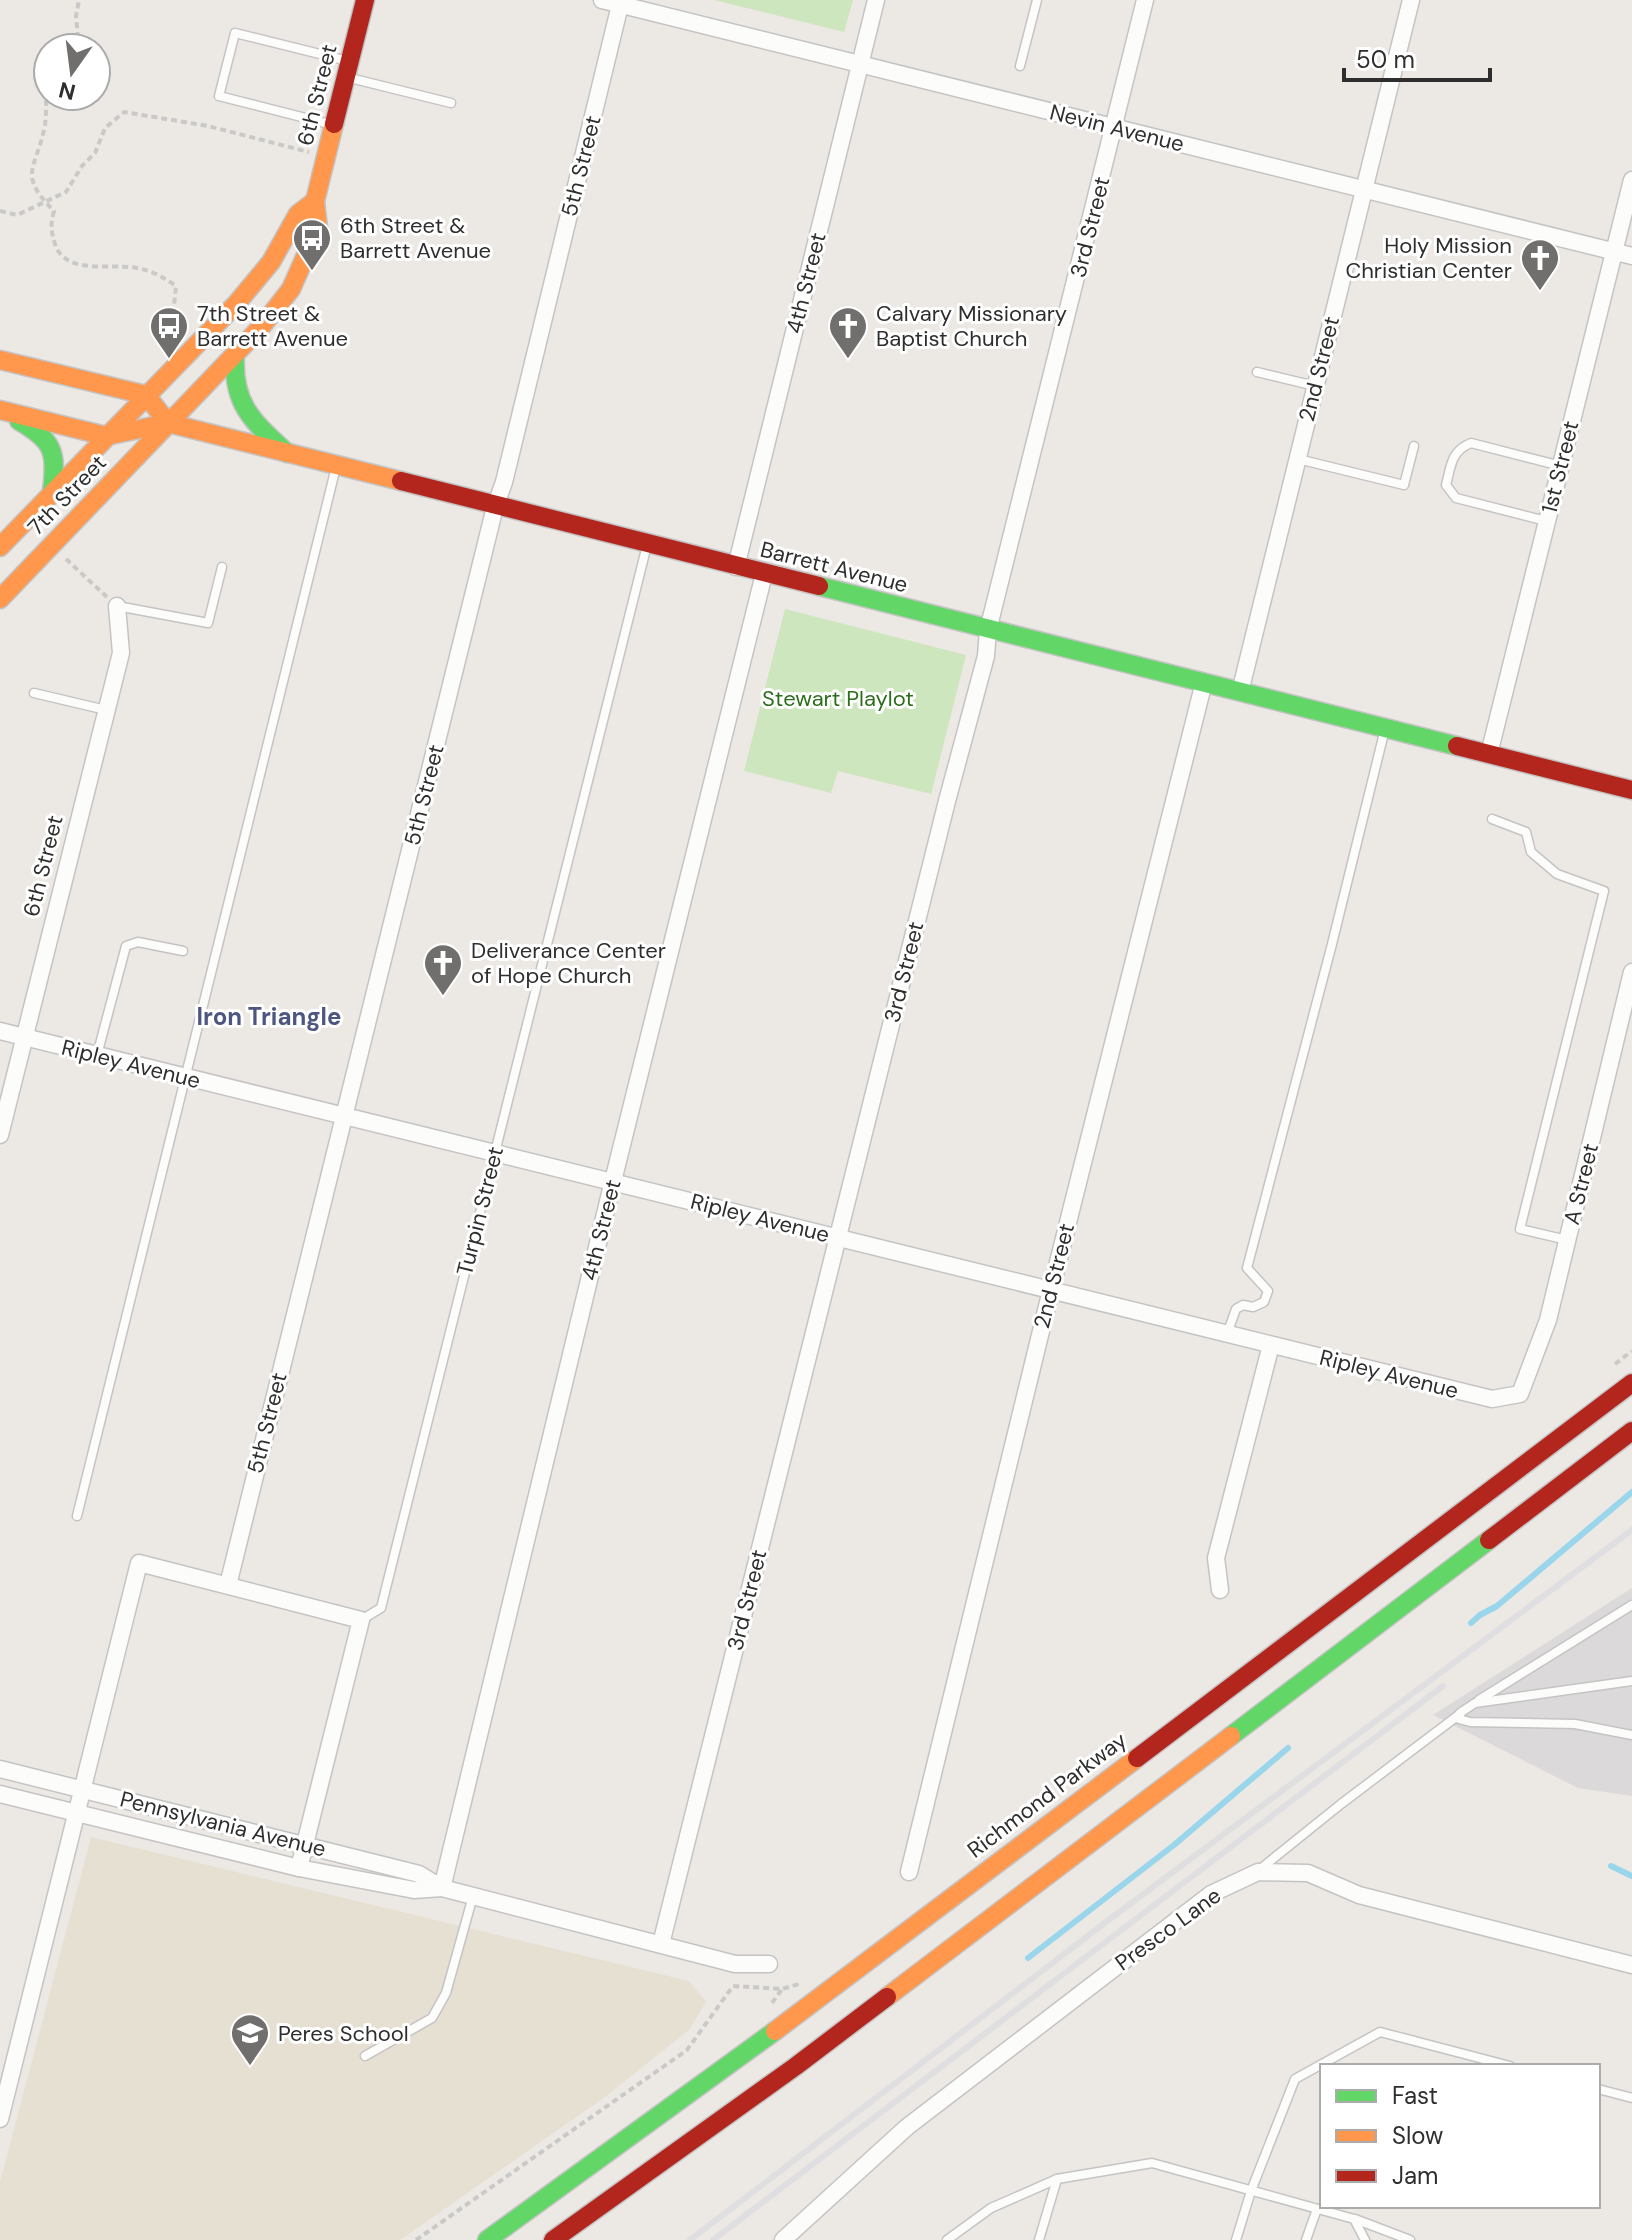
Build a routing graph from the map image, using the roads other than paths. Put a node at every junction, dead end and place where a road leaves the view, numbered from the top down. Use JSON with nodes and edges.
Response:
{"nodes":[{"id":1,"x":365,"y":0,"type":"edge"},
{"id":2,"x":602,"y":0,"type":"edge"},
{"id":3,"x":876,"y":0,"type":"edge"},
{"id":4,"x":1037,"y":0,"type":"edge"},
{"id":5,"x":1145,"y":0,"type":"edge"},
{"id":6,"x":1411,"y":0,"type":"edge"},
{"id":7,"x":620,"y":5,"type":"junction"},
{"id":8,"x":861,"y":64,"type":"junction"},
{"id":9,"x":1020,"y":66,"type":"dead end"},
{"id":10,"x":348,"y":69,"type":"junction"},
{"id":11,"x":451,"y":103,"type":"dead end"},
{"id":12,"x":334,"y":125,"type":"junction"},
{"id":13,"x":1114,"y":128,"type":"junction"},
{"id":14,"x":1632,"y":180,"type":"edge"},
{"id":15,"x":1364,"y":189,"type":"junction"},
{"id":16,"x":315,"y":201,"type":"junction"},
{"id":17,"x":1614,"y":251,"type":"junction"},
{"id":18,"x":1632,"y":256,"type":"edge"},
{"id":19,"x":235,"y":354,"type":"junction"},
{"id":20,"x":0,"y":360,"type":"edge"},
{"id":21,"x":1257,"y":372,"type":"dead end"},
{"id":22,"x":1315,"y":386,"type":"junction"},
{"id":23,"x":146,"y":395,"type":"junction"},
{"id":24,"x":0,"y":410,"type":"edge"},
{"id":25,"x":168,"y":423,"type":"junction"},
{"id":26,"x":106,"y":436,"type":"junction"},
{"id":27,"x":1414,"y":446,"type":"dead end"},
{"id":28,"x":288,"y":454,"type":"junction"},
{"id":29,"x":1297,"y":459,"type":"junction"},
{"id":30,"x":1561,"y":466,"type":"junction"},
{"id":31,"x":336,"y":467,"type":"junction"},
{"id":32,"x":52,"y":491,"type":"junction"},
{"id":33,"x":495,"y":507,"type":"junction"},
{"id":34,"x":1547,"y":522,"type":"junction"},
{"id":35,"x":647,"y":545,"type":"junction"},
{"id":36,"x":0,"y":547,"type":"edge"},
{"id":37,"x":222,"y":567,"type":"dead end"},
{"id":38,"x":736,"y":567,"type":"junction"},
{"id":39,"x":764,"y":574,"type":"junction"},
{"id":40,"x":0,"y":599,"type":"edge"},
{"id":41,"x":117,"y":606,"type":"joint"},
{"id":42,"x":988,"y":630,"type":"junction"},
{"id":43,"x":1204,"y":682,"type":"junction"},
{"id":44,"x":1240,"y":692,"type":"junction"},
{"id":45,"x":34,"y":693,"type":"dead end"},
{"id":46,"x":106,"y":710,"type":"junction"},
{"id":47,"x":1385,"y":729,"type":"junction"},
{"id":48,"x":1489,"y":754,"type":"junction"},
{"id":49,"x":1632,"y":790,"type":"edge"},
{"id":50,"x":1492,"y":819,"type":"dead end"},
{"id":51,"x":183,"y":951,"type":"dead end"},
{"id":52,"x":1632,"y":972,"type":"edge"},
{"id":53,"x":0,"y":1031,"type":"edge"},
{"id":54,"x":24,"y":1037,"type":"junction"},
{"id":55,"x":97,"y":1055,"type":"junction"},
{"id":56,"x":184,"y":1077,"type":"junction"},
{"id":57,"x":344,"y":1116,"type":"junction"},
{"id":58,"x":0,"y":1135,"type":"edge"},
{"id":59,"x":494,"y":1153,"type":"junction"},
{"id":60,"x":613,"y":1181,"type":"junction"},
{"id":61,"x":838,"y":1237,"type":"junction"},
{"id":62,"x":1567,"y":1240,"type":"junction"},
{"id":63,"x":1051,"y":1290,"type":"junction"},
{"id":64,"x":1227,"y":1334,"type":"junction"},
{"id":65,"x":1271,"y":1345,"type":"junction"},
{"id":66,"x":1632,"y":1383,"type":"edge"},
{"id":67,"x":1520,"y":1394,"type":"joint"},
{"id":68,"x":1632,"y":1431,"type":"edge"},
{"id":69,"x":77,"y":1516,"type":"dead end"},
{"id":70,"x":228,"y":1585,"type":"junction"},
{"id":71,"x":1220,"y":1590,"type":"dead end"},
{"id":72,"x":1632,"y":1605,"type":"edge"},
{"id":73,"x":361,"y":1620,"type":"junction"},
{"id":74,"x":1632,"y":1681,"type":"edge"},
{"id":75,"x":1475,"y":1703,"type":"junction"},
{"id":76,"x":1460,"y":1713,"type":"junction"},
{"id":77,"x":1632,"y":1735,"type":"edge"},
{"id":78,"x":0,"y":1769,"type":"edge"},
{"id":79,"x":82,"y":1789,"type":"junction"},
{"id":80,"x":0,"y":1794,"type":"edge"},
{"id":81,"x":76,"y":1813,"type":"junction"},
{"id":82,"x":305,"y":1845,"type":"junction"},
{"id":83,"x":299,"y":1868,"type":"junction"},
{"id":84,"x":909,"y":1872,"type":"dead end"},
{"id":85,"x":1258,"y":1872,"type":"junction"},
{"id":86,"x":442,"y":1888,"type":"junction"},
{"id":87,"x":473,"y":1896,"type":"junction"},
{"id":88,"x":661,"y":1944,"type":"junction"},
{"id":89,"x":769,"y":1964,"type":"dead end"},
{"id":90,"x":1632,"y":1965,"type":"edge"},
{"id":91,"x":365,"y":2056,"type":"dead end"},
{"id":92,"x":1322,"y":2064,"type":"edge"},
{"id":93,"x":1502,"y":2064,"type":"edge"},
{"id":94,"x":1320,"y":2065,"type":"edge"},
{"id":95,"x":1600,"y":2090,"type":"edge"},
{"id":96,"x":1632,"y":2098,"type":"edge"},
{"id":97,"x":0,"y":2119,"type":"edge"},
{"id":98,"x":1057,"y":2179,"type":"junction"},
{"id":99,"x":1251,"y":2191,"type":"junction"},
{"id":100,"x":1317,"y":2209,"type":"junction"},
{"id":101,"x":1354,"y":2219,"type":"junction"},
{"id":102,"x":487,"y":2240,"type":"edge"},
{"id":103,"x":553,"y":2240,"type":"edge"},
{"id":104,"x":783,"y":2240,"type":"edge"},
{"id":105,"x":947,"y":2240,"type":"edge"},
{"id":106,"x":1039,"y":2240,"type":"edge"},
{"id":107,"x":1236,"y":2240,"type":"edge"},
{"id":108,"x":1306,"y":2240,"type":"edge"},
{"id":109,"x":1365,"y":2240,"type":"edge"},
{"id":110,"x":1410,"y":2240,"type":"edge"}],
"edges":[{"from":1,"to":10,"type":"main road","name":"6th Street"},
{"from":2,"to":7,"type":"street","name":"Nevin Avenue"},
{"from":3,"to":8,"type":"street","name":"4th Street"},
{"from":4,"to":9,"type":"lane"},
{"from":5,"to":13,"type":"street","name":"3rd Street"},
{"from":6,"to":15,"type":"street","name":"2nd Street"},
{"from":7,"to":8,"type":"street","name":"Nevin Avenue"},
{"from":7,"to":33,"type":"street","name":"5th Street"},
{"from":8,"to":13,"type":"street","name":"Nevin Avenue"},
{"from":8,"to":38,"type":"street","name":"4th Street"},
{"from":10,"to":11,"type":"lane"},
{"from":10,"to":12,"type":"main road","name":"6th Street"},
{"from":10,"to":12,"type":"lane"},
{"from":12,"to":16,"type":"main road","name":"6th Street"},
{"from":13,"to":15,"type":"street","name":"Nevin Avenue"},
{"from":13,"to":42,"type":"street","name":"3rd Street"},
{"from":14,"to":17,"type":"street","name":"1st Street"},
{"from":15,"to":17,"type":"street","name":"Nevin Avenue"},
{"from":15,"to":22,"type":"street","name":"2nd Street"},
{"from":16,"to":19,"type":"main road","name":"6th Street"},
{"from":16,"to":23,"type":"main road","name":"6th Street"},
{"from":17,"to":18,"type":"street","name":"Nevin Avenue"},
{"from":17,"to":30,"type":"street","name":"1st Street"},
{"from":19,"to":25,"type":"main road","name":"6th Street"},
{"from":19,"to":28,"type":"main road"},
{"from":20,"to":23,"type":"main road"},
{"from":21,"to":22,"type":"lane"},
{"from":22,"to":29,"type":"street","name":"2nd Street"},
{"from":23,"to":25,"type":"main road"},
{"from":23,"to":26,"type":"main road","name":"7th Street"},
{"from":24,"to":26,"type":"main road","name":"Barrett Avenue"},
{"from":24,"to":32,"type":"main road"},
{"from":25,"to":26,"type":"main road","name":"Barrett Avenue"},
{"from":25,"to":28,"type":"main road","name":"Barrett Avenue"},
{"from":25,"to":40,"type":"main road","name":"7th Street"},
{"from":26,"to":32,"type":"main road","name":"7th Street"},
{"from":27,"to":29,"type":"lane"},
{"from":28,"to":31,"type":"main road","name":"Barrett Avenue"},
{"from":29,"to":44,"type":"street","name":"2nd Street"},
{"from":30,"to":34,"type":"street","name":"1st Street"},
{"from":30,"to":34,"type":"lane"},
{"from":31,"to":33,"type":"main road","name":"Barrett Avenue"},
{"from":31,"to":56,"type":"lane"},
{"from":32,"to":36,"type":"main road","name":"7th Street"},
{"from":33,"to":35,"type":"main road","name":"Barrett Avenue"},
{"from":33,"to":57,"type":"street","name":"5th Street"},
{"from":34,"to":48,"type":"street","name":"1st Street"},
{"from":35,"to":38,"type":"main road","name":"Barrett Avenue"},
{"from":35,"to":59,"type":"lane","name":"Turpin Street"},
{"from":37,"to":41,"type":"lane"},
{"from":38,"to":39,"type":"main road","name":"Barrett Avenue"},
{"from":39,"to":42,"type":"main road","name":"Barrett Avenue"},
{"from":39,"to":60,"type":"street","name":"4th Street"},
{"from":41,"to":46,"type":"street","name":"6th Street"},
{"from":42,"to":43,"type":"main road","name":"Barrett Avenue"},
{"from":42,"to":61,"type":"street","name":"3rd Street"},
{"from":43,"to":44,"type":"main road","name":"Barrett Avenue"},
{"from":43,"to":63,"type":"street","name":"2nd Street"},
{"from":44,"to":47,"type":"main road","name":"Barrett Avenue"},
{"from":45,"to":46,"type":"lane"},
{"from":46,"to":54,"type":"street","name":"6th Street"},
{"from":47,"to":48,"type":"main road","name":"Barrett Avenue"},
{"from":47,"to":64,"type":"lane"},
{"from":48,"to":49,"type":"main road","name":"Barrett Avenue"},
{"from":50,"to":62,"type":"lane"},
{"from":51,"to":55,"type":"lane"},
{"from":52,"to":62,"type":"street","name":"A Street"},
{"from":53,"to":54,"type":"street","name":"Ripley Avenue"},
{"from":54,"to":55,"type":"street","name":"Ripley Avenue"},
{"from":54,"to":58,"type":"street","name":"6th Street"},
{"from":55,"to":56,"type":"street","name":"Ripley Avenue"},
{"from":56,"to":57,"type":"street","name":"Ripley Avenue"},
{"from":56,"to":69,"type":"lane"},
{"from":57,"to":59,"type":"street","name":"Ripley Avenue"},
{"from":57,"to":70,"type":"street","name":"5th Street"},
{"from":59,"to":60,"type":"street","name":"Ripley Avenue"},
{"from":59,"to":73,"type":"lane","name":"Turpin Street"},
{"from":60,"to":61,"type":"street","name":"Ripley Avenue"},
{"from":60,"to":86,"type":"street","name":"4th Street"},
{"from":61,"to":63,"type":"street","name":"Ripley Avenue"},
{"from":61,"to":88,"type":"street","name":"3rd Street"},
{"from":62,"to":67,"type":"street","name":"A Street"},
{"from":63,"to":64,"type":"street","name":"Ripley Avenue"},
{"from":63,"to":84,"type":"street","name":"2nd Street"},
{"from":64,"to":65,"type":"street","name":"Ripley Avenue"},
{"from":65,"to":67,"type":"street","name":"Ripley Avenue"},
{"from":65,"to":71,"type":"street"},
{"from":66,"to":102,"type":"main road","name":"Richmond Parkway"},
{"from":68,"to":103,"type":"main road"},
{"from":70,"to":73,"type":"street"},
{"from":70,"to":79,"type":"street"},
{"from":72,"to":75,"type":"lane"},
{"from":73,"to":82,"type":"street","name":"Turpin Street"},
{"from":74,"to":75,"type":"lane"},
{"from":75,"to":76,"type":"lane"},
{"from":76,"to":77,"type":"lane"},
{"from":76,"to":85,"type":"lane"},
{"from":78,"to":79,"type":"street","name":"Pennsylvania Avenue"},
{"from":79,"to":81,"type":"street"},
{"from":79,"to":82,"type":"street","name":"Pennsylvania Avenue"},
{"from":80,"to":81,"type":"street","name":"Pennsylvania Avenue"},
{"from":81,"to":83,"type":"street","name":"Pennsylvania Avenue"},
{"from":81,"to":97,"type":"street"},
{"from":82,"to":83,"type":"street","name":"Turpin Street"},
{"from":82,"to":86,"type":"street","name":"Pennsylvania Avenue"},
{"from":83,"to":86,"type":"street","name":"Pennsylvania Avenue"},
{"from":85,"to":90,"type":"street","name":"Presco Lane"},
{"from":85,"to":104,"type":"street","name":"Presco Lane"},
{"from":86,"to":87,"type":"street","name":"Pennsylvania Avenue"},
{"from":87,"to":88,"type":"street","name":"Pennsylvania Avenue"},
{"from":87,"to":91,"type":"lane"},
{"from":88,"to":89,"type":"street","name":"Pennsylvania Avenue"},
{"from":92,"to":93,"type":"lane"},
{"from":94,"to":99,"type":"lane"},
{"from":95,"to":96,"type":"lane"},
{"from":98,"to":99,"type":"lane"},
{"from":98,"to":105,"type":"lane"},
{"from":98,"to":106,"type":"lane"},
{"from":99,"to":100,"type":"lane"},
{"from":99,"to":107,"type":"lane"},
{"from":100,"to":101,"type":"lane"},
{"from":100,"to":108,"type":"lane"},
{"from":101,"to":109,"type":"lane"},
{"from":101,"to":110,"type":"lane"}]}
